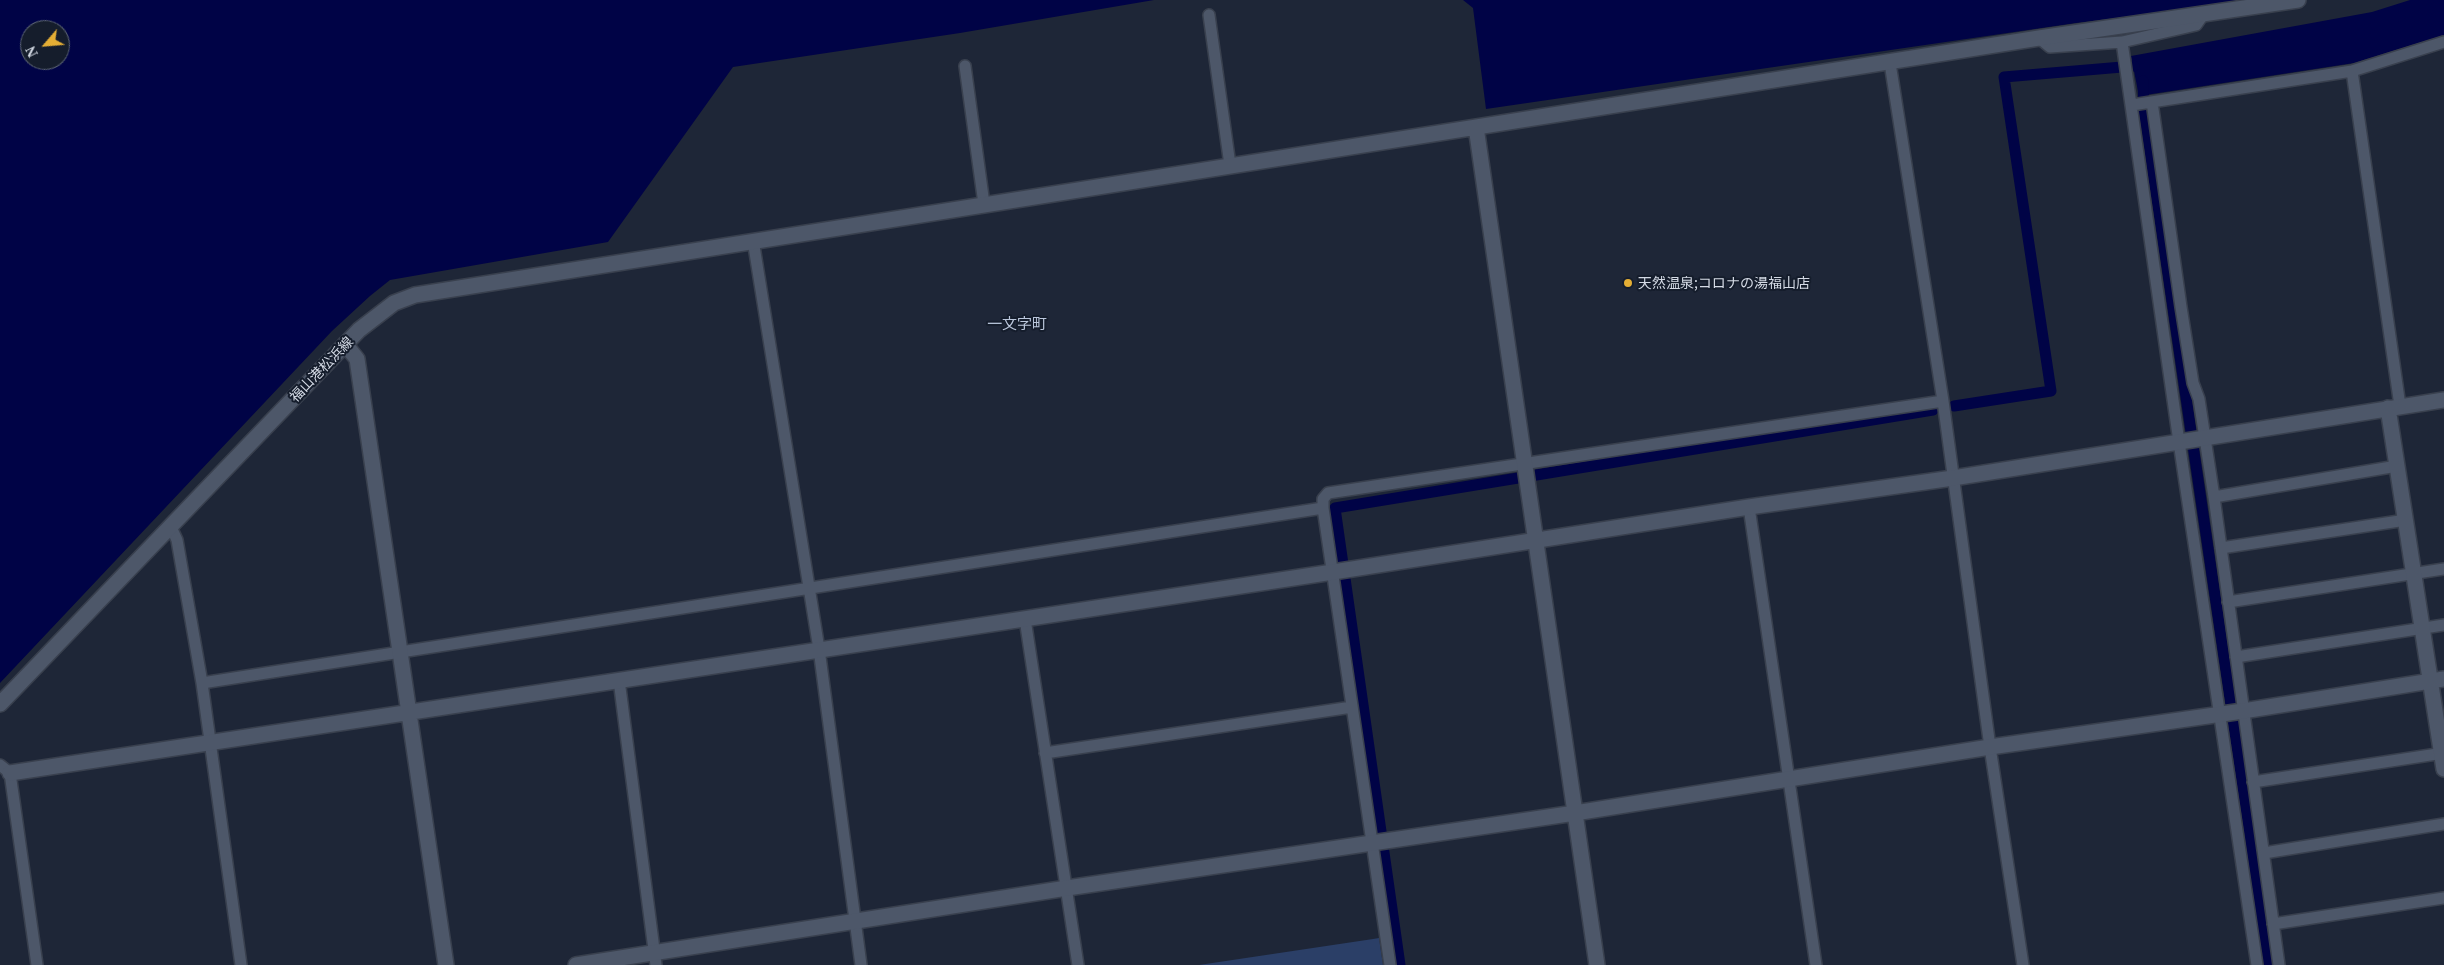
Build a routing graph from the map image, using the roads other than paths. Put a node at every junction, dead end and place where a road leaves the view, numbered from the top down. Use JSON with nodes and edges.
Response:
{"nodes":[{"id":1,"x":2298,"y":0,"type":"edge"},
{"id":2,"x":2203,"y":15,"type":"junction"},
{"id":3,"x":1209,"y":16,"type":"dead end"},
{"id":4,"x":2040,"y":38,"type":"junction"},
{"id":5,"x":2122,"y":42,"type":"junction"},
{"id":6,"x":2444,"y":42,"type":"edge"},
{"id":7,"x":1890,"y":63,"type":"junction"},
{"id":8,"x":965,"y":66,"type":"dead end"},
{"id":9,"x":2352,"y":71,"type":"junction"},
{"id":10,"x":2143,"y":103,"type":"junction"},
{"id":11,"x":1476,"y":127,"type":"junction"},
{"id":12,"x":1230,"y":165,"type":"junction"},
{"id":13,"x":984,"y":204,"type":"junction"},
{"id":14,"x":753,"y":240,"type":"junction"},
{"id":15,"x":345,"y":344,"type":"junction"},
{"id":16,"x":1943,"y":400,"type":"junction"},
{"id":17,"x":2444,"y":400,"type":"edge"},
{"id":18,"x":2394,"y":407,"type":"junction"},
{"id":19,"x":2192,"y":440,"type":"junction"},
{"id":20,"x":1525,"y":466,"type":"junction"},
{"id":21,"x":2397,"y":466,"type":"junction"},
{"id":22,"x":1953,"y":478,"type":"junction"},
{"id":23,"x":2214,"y":497,"type":"junction"},
{"id":24,"x":1749,"y":507,"type":"junction"},
{"id":25,"x":1323,"y":508,"type":"junction"},
{"id":26,"x":2406,"y":520,"type":"junction"},
{"id":27,"x":171,"y":527,"type":"junction"},
{"id":28,"x":1536,"y":540,"type":"junction"},
{"id":29,"x":2221,"y":548,"type":"junction"},
{"id":30,"x":2444,"y":569,"type":"edge"},
{"id":31,"x":1341,"y":571,"type":"junction"},
{"id":32,"x":2415,"y":573,"type":"junction"},
{"id":33,"x":810,"y":587,"type":"junction"},
{"id":34,"x":2228,"y":602,"type":"junction"},
{"id":35,"x":1025,"y":618,"type":"junction"},
{"id":36,"x":2444,"y":625,"type":"edge"},
{"id":37,"x":2423,"y":628,"type":"junction"},
{"id":38,"x":819,"y":650,"type":"junction"},
{"id":39,"x":401,"y":651,"type":"junction"},
{"id":40,"x":2236,"y":657,"type":"junction"},
{"id":41,"x":619,"y":680,"type":"junction"},
{"id":42,"x":2437,"y":680,"type":"edge"},
{"id":43,"x":202,"y":683,"type":"junction"},
{"id":44,"x":0,"y":704,"type":"edge"},
{"id":45,"x":1352,"y":707,"type":"junction"},
{"id":46,"x":409,"y":712,"type":"junction"},
{"id":47,"x":2232,"y":713,"type":"junction"},
{"id":48,"x":210,"y":744,"type":"junction"},
{"id":49,"x":1990,"y":747,"type":"junction"},
{"id":50,"x":1045,"y":753,"type":"junction"},
{"id":51,"x":2443,"y":753,"type":"edge"},
{"id":52,"x":5,"y":769,"type":"edge"},
{"id":53,"x":2444,"y":769,"type":"edge"},
{"id":54,"x":1788,"y":780,"type":"junction"},
{"id":55,"x":2253,"y":782,"type":"junction"},
{"id":56,"x":1575,"y":813,"type":"junction"},
{"id":57,"x":2444,"y":824,"type":"edge"},
{"id":58,"x":1380,"y":842,"type":"junction"},
{"id":59,"x":2264,"y":853,"type":"junction"},
{"id":60,"x":1067,"y":888,"type":"junction"},
{"id":61,"x":2444,"y":898,"type":"edge"},
{"id":62,"x":854,"y":921,"type":"junction"},
{"id":63,"x":2273,"y":924,"type":"junction"},
{"id":64,"x":655,"y":959,"type":"edge"},
{"id":65,"x":37,"y":965,"type":"edge"},
{"id":66,"x":241,"y":965,"type":"edge"},
{"id":67,"x":446,"y":965,"type":"edge"},
{"id":68,"x":576,"y":965,"type":"edge"},
{"id":69,"x":861,"y":965,"type":"edge"},
{"id":70,"x":1078,"y":965,"type":"edge"},
{"id":71,"x":1390,"y":965,"type":"edge"},
{"id":72,"x":1597,"y":965,"type":"edge"},
{"id":73,"x":1816,"y":965,"type":"edge"},
{"id":74,"x":2022,"y":965,"type":"edge"},
{"id":75,"x":2257,"y":965,"type":"edge"},
{"id":76,"x":2279,"y":965,"type":"edge"}],
"edges":[{"from":1,"to":2,"type":"street","name":"福山港松浜線"},
{"from":2,"to":4,"type":"street","name":"福山港松浜線"},
{"from":2,"to":5,"type":"street"},
{"from":3,"to":12,"type":"street"},
{"from":4,"to":5,"type":"street"},
{"from":4,"to":7,"type":"street","name":"福山港松浜線"},
{"from":5,"to":10,"type":"street"},
{"from":6,"to":9,"type":"street"},
{"from":7,"to":11,"type":"street","name":"福山港松浜線"},
{"from":7,"to":16,"type":"street"},
{"from":8,"to":13,"type":"street"},
{"from":9,"to":10,"type":"street"},
{"from":9,"to":18,"type":"street"},
{"from":10,"to":19,"type":"street"},
{"from":10,"to":19,"type":"street"},
{"from":11,"to":12,"type":"street","name":"福山港松浜線"},
{"from":11,"to":20,"type":"street"},
{"from":12,"to":13,"type":"street","name":"福山港松浜線"},
{"from":13,"to":14,"type":"street","name":"福山港松浜線"},
{"from":14,"to":15,"type":"street","name":"福山港松浜線"},
{"from":14,"to":33,"type":"street"},
{"from":15,"to":27,"type":"street","name":"福山港松浜線"},
{"from":15,"to":39,"type":"street"},
{"from":16,"to":20,"type":"street"},
{"from":16,"to":22,"type":"street"},
{"from":17,"to":18,"type":"street"},
{"from":18,"to":19,"type":"street"},
{"from":18,"to":21,"type":"street"},
{"from":19,"to":22,"type":"street"},
{"from":19,"to":23,"type":"street"},
{"from":19,"to":47,"type":"street"},
{"from":20,"to":25,"type":"street"},
{"from":20,"to":28,"type":"street"},
{"from":21,"to":23,"type":"street"},
{"from":21,"to":26,"type":"street"},
{"from":22,"to":24,"type":"street"},
{"from":22,"to":49,"type":"street"},
{"from":23,"to":29,"type":"street"},
{"from":24,"to":28,"type":"street"},
{"from":24,"to":54,"type":"street"},
{"from":25,"to":31,"type":"street"},
{"from":25,"to":33,"type":"street"},
{"from":26,"to":29,"type":"street"},
{"from":26,"to":32,"type":"street"},
{"from":27,"to":43,"type":"street"},
{"from":27,"to":44,"type":"street","name":"福山港松浜線"},
{"from":28,"to":31,"type":"street"},
{"from":28,"to":56,"type":"street"},
{"from":29,"to":34,"type":"street"},
{"from":30,"to":32,"type":"street"},
{"from":31,"to":35,"type":"street"},
{"from":31,"to":45,"type":"street"},
{"from":32,"to":34,"type":"street"},
{"from":32,"to":37,"type":"street"},
{"from":33,"to":38,"type":"street"},
{"from":33,"to":39,"type":"street"},
{"from":34,"to":40,"type":"street"},
{"from":35,"to":38,"type":"street"},
{"from":35,"to":50,"type":"street"},
{"from":36,"to":37,"type":"street"},
{"from":37,"to":40,"type":"street"},
{"from":37,"to":42,"type":"street"},
{"from":38,"to":41,"type":"street"},
{"from":38,"to":62,"type":"street"},
{"from":39,"to":43,"type":"street"},
{"from":39,"to":46,"type":"street"},
{"from":40,"to":47,"type":"street"},
{"from":41,"to":46,"type":"street"},
{"from":41,"to":64,"type":"street"},
{"from":42,"to":47,"type":"street"},
{"from":42,"to":51,"type":"street"},
{"from":43,"to":48,"type":"street"},
{"from":45,"to":50,"type":"street"},
{"from":45,"to":58,"type":"street"},
{"from":46,"to":48,"type":"street"},
{"from":46,"to":67,"type":"street"},
{"from":47,"to":49,"type":"street"},
{"from":47,"to":55,"type":"street"},
{"from":47,"to":75,"type":"street"},
{"from":48,"to":52,"type":"street"},
{"from":48,"to":66,"type":"street"},
{"from":49,"to":54,"type":"street"},
{"from":49,"to":74,"type":"street"},
{"from":50,"to":60,"type":"street"},
{"from":51,"to":53,"type":"street"},
{"from":51,"to":55,"type":"street"},
{"from":52,"to":65,"type":"street"},
{"from":54,"to":56,"type":"street"},
{"from":54,"to":73,"type":"street"},
{"from":55,"to":59,"type":"street"},
{"from":56,"to":58,"type":"street"},
{"from":56,"to":72,"type":"street"},
{"from":57,"to":59,"type":"street"},
{"from":58,"to":60,"type":"street"},
{"from":58,"to":71,"type":"street"},
{"from":59,"to":63,"type":"street"},
{"from":60,"to":62,"type":"street"},
{"from":60,"to":70,"type":"street"},
{"from":61,"to":63,"type":"street"},
{"from":62,"to":64,"type":"street"},
{"from":62,"to":69,"type":"street"},
{"from":63,"to":76,"type":"street"},
{"from":64,"to":68,"type":"street"}]}
